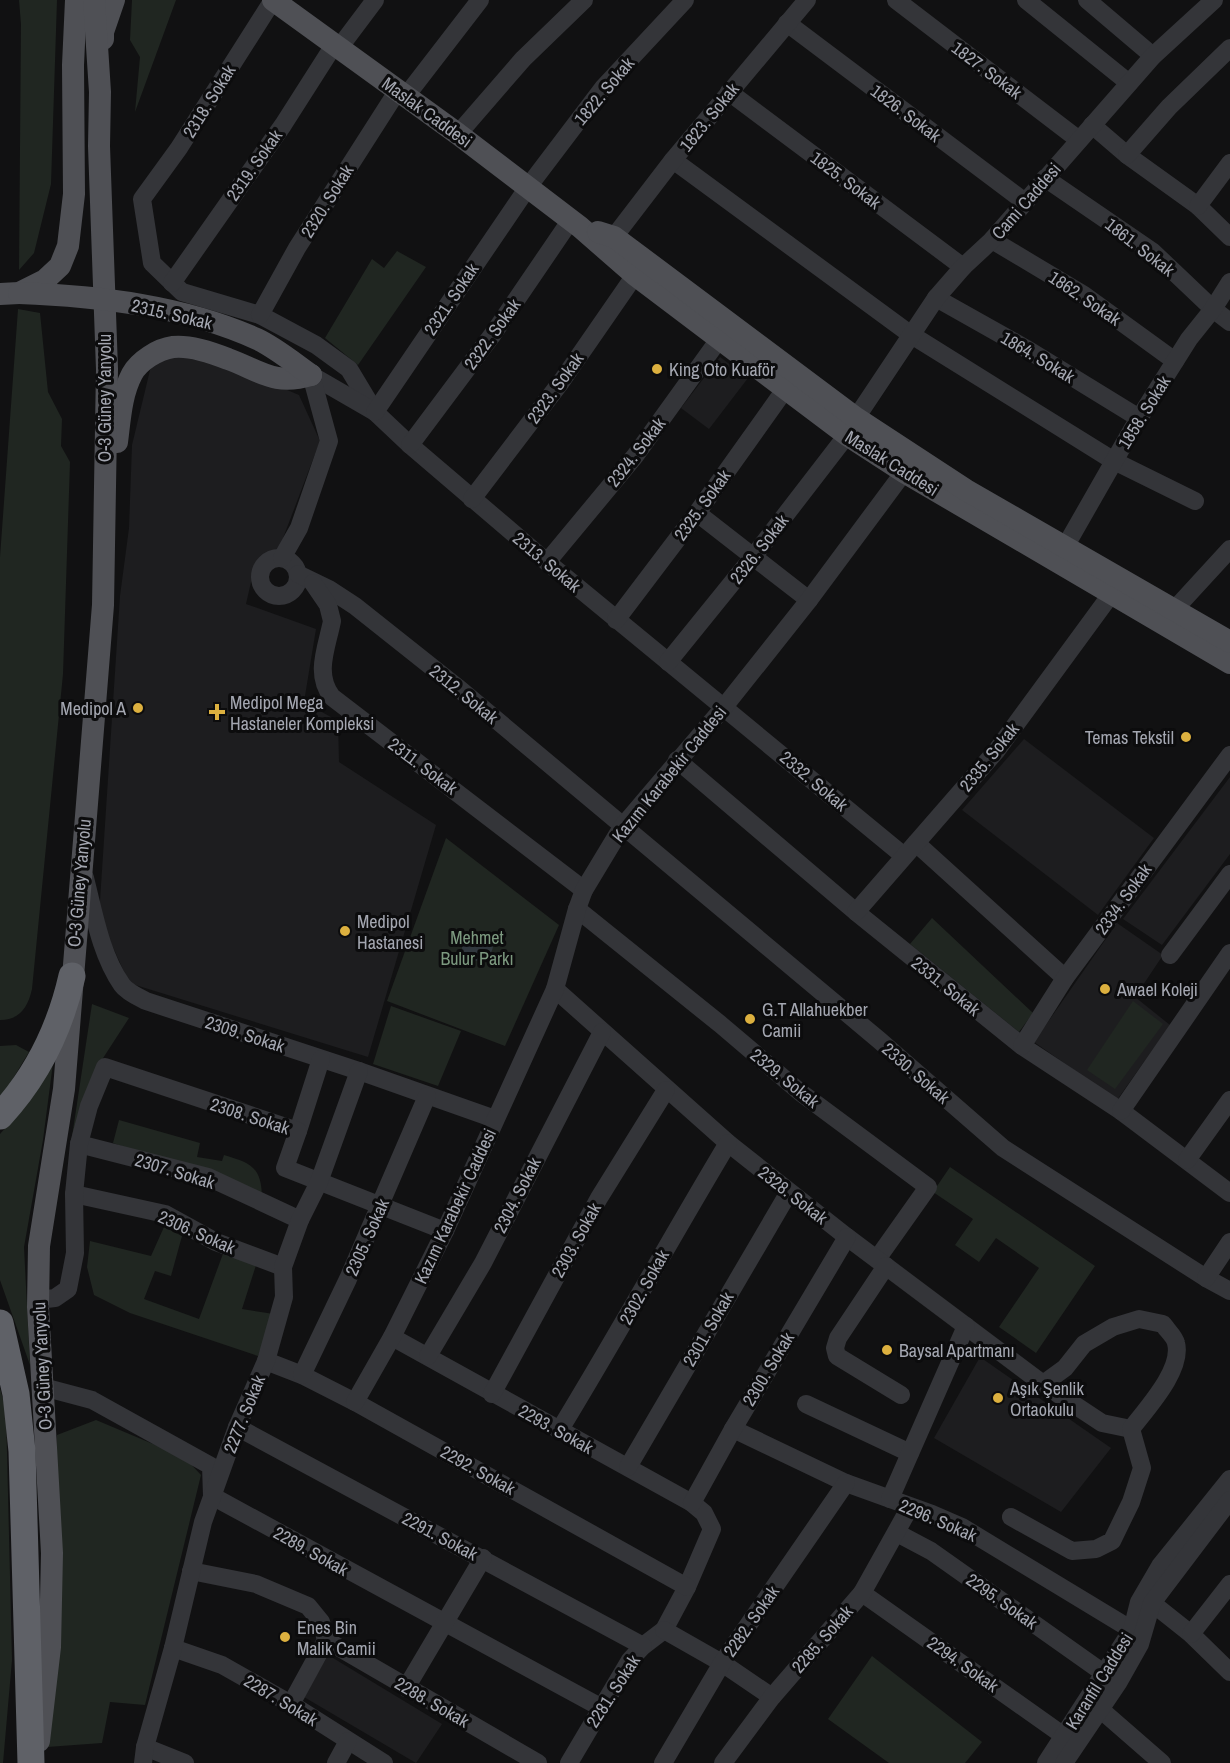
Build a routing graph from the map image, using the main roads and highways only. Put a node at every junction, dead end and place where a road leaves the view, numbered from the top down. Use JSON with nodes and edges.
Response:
{"nodes":[{"id":1,"x":76,"y":0,"type":"edge"},
{"id":2,"x":94,"y":0,"type":"edge"},
{"id":3,"x":114,"y":0,"type":"edge"},
{"id":4,"x":281,"y":3,"type":"edge"},
{"id":5,"x":100,"y":92,"type":"junction"},
{"id":6,"x":575,"y":224,"type":"junction"},
{"id":7,"x":10,"y":294,"type":"edge"},
{"id":8,"x":851,"y":426,"type":"junction"},
{"id":9,"x":103,"y":532,"type":"junction"},
{"id":10,"x":1230,"y":647,"type":"edge"},
{"id":11,"x":72,"y":976,"type":"junction"},
{"id":12,"x":0,"y":1116,"type":"edge"},
{"id":13,"x":0,"y":1323,"type":"edge"},
{"id":14,"x":32,"y":1763,"type":"edge"},
{"id":15,"x":37,"y":1763,"type":"edge"}],
"edges":[{"from":1,"to":7,"type":"main road"},
{"from":2,"to":5,"type":"main road","name":"O-3 Güney Yanyolu"},
{"from":3,"to":5,"type":"main road"},
{"from":4,"to":6,"type":"main road","name":"Maslak Caddesi"},
{"from":5,"to":9,"type":"main road","name":"O-3 Güney Yanyolu"},
{"from":6,"to":8,"type":"main road","name":"Maslak Caddesi"},
{"from":6,"to":8,"type":"main road","name":"Maslak Caddesi"},
{"from":7,"to":9,"type":"main road","name":"2315. Sokak","bridge":true},
{"from":8,"to":10,"type":"main road","name":"Maslak Caddesi"},
{"from":8,"to":10,"type":"main road","name":"Maslak Caddesi"},
{"from":9,"to":11,"type":"main road","name":"O-3 Güney Yanyolu"},
{"from":11,"to":12,"type":"highway"},
{"from":11,"to":15,"type":"main road","name":"O-3 Güney Yanyolu"},
{"from":13,"to":14,"type":"highway"}]}
